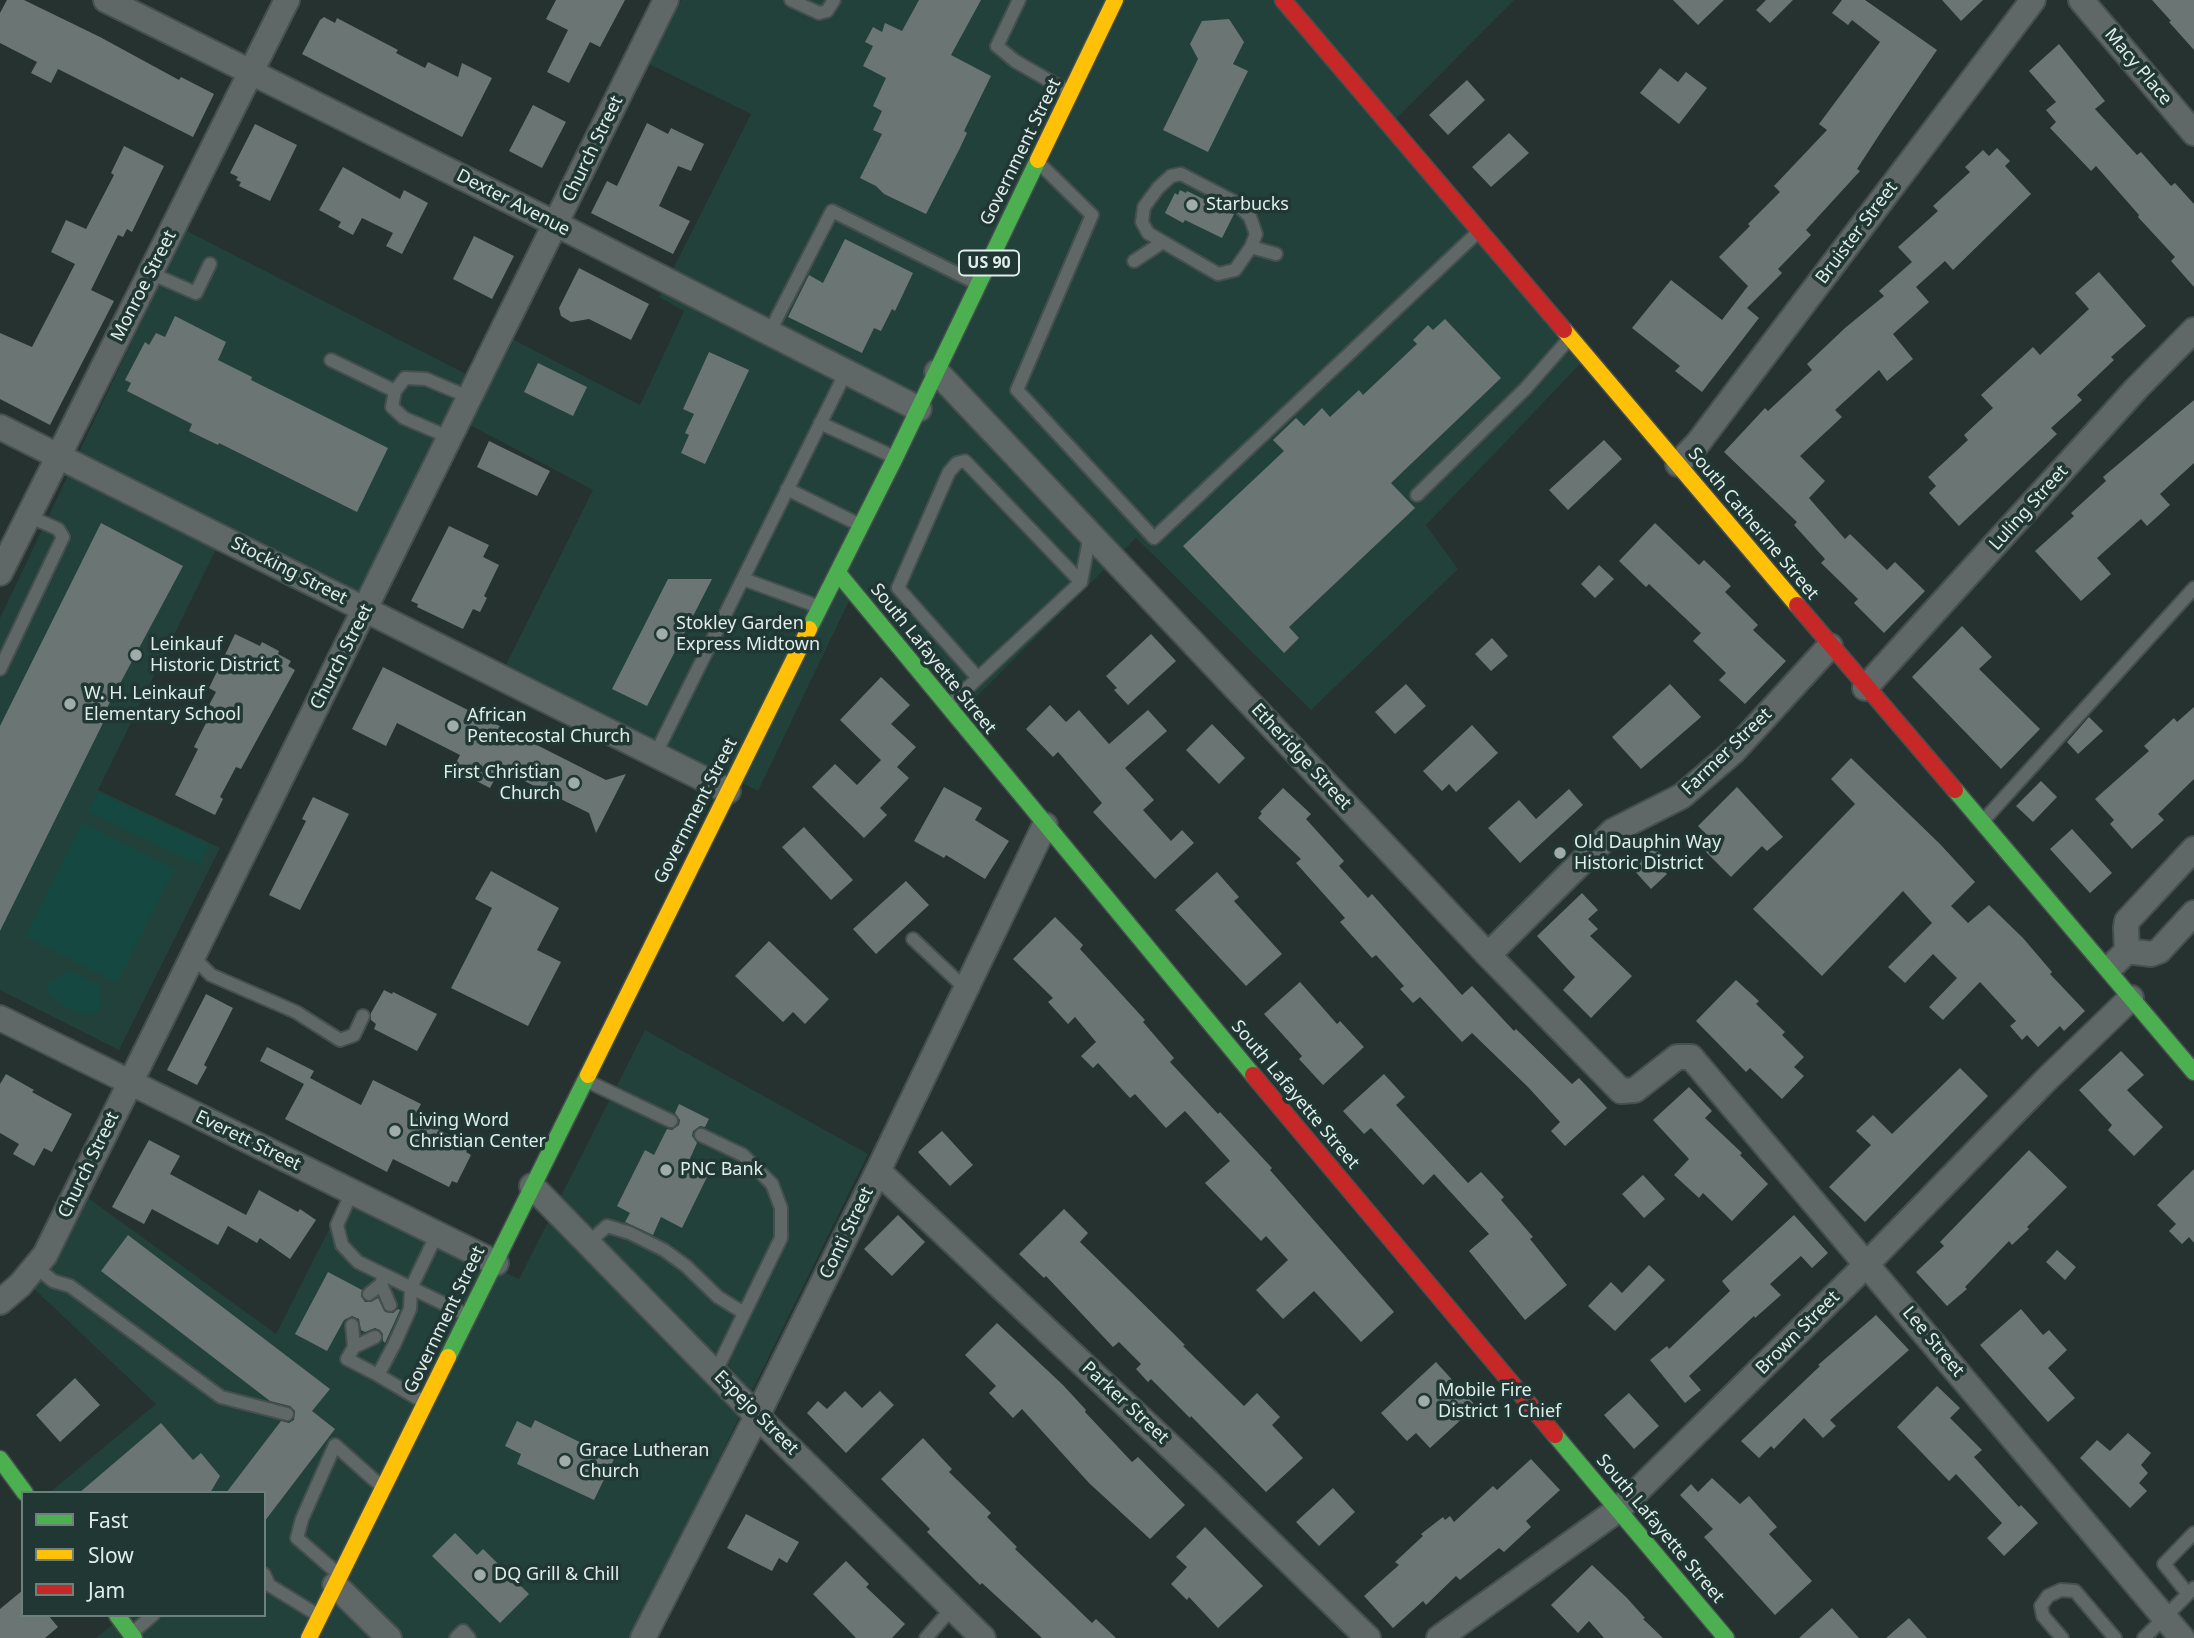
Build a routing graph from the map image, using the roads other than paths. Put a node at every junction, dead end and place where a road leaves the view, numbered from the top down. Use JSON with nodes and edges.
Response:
{"nodes":[{"id":1,"x":106,"y":0,"type":"edge"},
{"id":2,"x":287,"y":0,"type":"edge"},
{"id":3,"x":666,"y":0,"type":"edge"},
{"id":4,"x":791,"y":0,"type":"edge"},
{"id":5,"x":834,"y":0,"type":"edge"},
{"id":6,"x":1019,"y":0,"type":"edge"},
{"id":7,"x":1283,"y":0,"type":"edge"},
{"id":8,"x":2033,"y":0,"type":"edge"},
{"id":9,"x":2081,"y":0,"type":"edge"},
{"id":10,"x":1112,"y":1,"type":"edge"},
{"id":11,"x":251,"y":72,"type":"junction"},
{"id":12,"x":1071,"y":93,"type":"junction"},
{"id":13,"x":2194,"y":133,"type":"edge"},
{"id":14,"x":1038,"y":162,"type":"junction"},
{"id":15,"x":556,"y":224,"type":"junction"},
{"id":16,"x":1480,"y":231,"type":"junction"},
{"id":17,"x":1163,"y":242,"type":"junction"},
{"id":18,"x":1251,"y":247,"type":"junction"},
{"id":19,"x":1276,"y":254,"type":"dead end"},
{"id":20,"x":1135,"y":261,"type":"dead end"},
{"id":21,"x":210,"y":264,"type":"dead end"},
{"id":22,"x":150,"y":273,"type":"junction"},
{"id":23,"x":979,"y":284,"type":"junction"},
{"id":24,"x":2194,"y":330,"type":"edge"},
{"id":25,"x":769,"y":333,"type":"junction"},
{"id":26,"x":1570,"y":337,"type":"junction"},
{"id":27,"x":331,"y":360,"type":"dead end"},
{"id":28,"x":846,"y":372,"type":"junction"},
{"id":29,"x":937,"y":372,"type":"junction"},
{"id":30,"x":395,"y":391,"type":"junction"},
{"id":31,"x":471,"y":398,"type":"junction"},
{"id":32,"x":919,"y":409,"type":"junction"},
{"id":33,"x":820,"y":423,"type":"junction"},
{"id":34,"x":0,"y":427,"type":"edge"},
{"id":35,"x":451,"y":438,"type":"junction"},
{"id":36,"x":58,"y":456,"type":"junction"},
{"id":37,"x":895,"y":458,"type":"junction"},
{"id":38,"x":1678,"y":464,"type":"junction"},
{"id":39,"x":787,"y":489,"type":"junction"},
{"id":40,"x":1417,"y":495,"type":"dead end"},
{"id":41,"x":29,"y":516,"type":"junction"},
{"id":42,"x":862,"y":526,"type":"junction"},
{"id":43,"x":1090,"y":534,"type":"junction"},
{"id":44,"x":0,"y":573,"type":"edge"},
{"id":45,"x":838,"y":573,"type":"junction"},
{"id":46,"x":743,"y":579,"type":"junction"},
{"id":47,"x":1081,"y":582,"type":"junction"},
{"id":48,"x":2194,"y":588,"type":"edge"},
{"id":49,"x":821,"y":607,"type":"junction"},
{"id":50,"x":366,"y":610,"type":"junction"},
{"id":51,"x":1830,"y":646,"type":"junction"},
{"id":52,"x":0,"y":669,"type":"edge"},
{"id":53,"x":978,"y":678,"type":"junction"},
{"id":54,"x":1865,"y":688,"type":"junction"},
{"id":55,"x":948,"y":707,"type":"junction"},
{"id":56,"x":656,"y":755,"type":"junction"},
{"id":57,"x":728,"y":791,"type":"junction"},
{"id":58,"x":1981,"y":823,"type":"junction"},
{"id":59,"x":1045,"y":825,"type":"junction"},
{"id":60,"x":2194,"y":849,"type":"edge"},
{"id":61,"x":2194,"y":913,"type":"edge"},
{"id":62,"x":913,"y":939,"type":"dead end"},
{"id":63,"x":2127,"y":951,"type":"junction"},
{"id":64,"x":1488,"y":955,"type":"junction"},
{"id":65,"x":192,"y":956,"type":"junction"},
{"id":66,"x":2107,"y":970,"type":"junction"},
{"id":67,"x":966,"y":989,"type":"junction"},
{"id":68,"x":2131,"y":998,"type":"junction"},
{"id":69,"x":363,"y":1016,"type":"dead end"},
{"id":70,"x":0,"y":1018,"type":"edge"},
{"id":71,"x":1677,"y":1057,"type":"joint"},
{"id":72,"x":2194,"y":1072,"type":"edge"},
{"id":73,"x":584,"y":1080,"type":"junction"},
{"id":74,"x":129,"y":1082,"type":"junction"},
{"id":75,"x":671,"y":1121,"type":"dead end"},
{"id":76,"x":701,"y":1135,"type":"dead end"},
{"id":77,"x":878,"y":1171,"type":"junction"},
{"id":78,"x":532,"y":1186,"type":"junction"},
{"id":79,"x":352,"y":1192,"type":"junction"},
{"id":80,"x":437,"y":1234,"type":"junction"},
{"id":81,"x":588,"y":1243,"type":"junction"},
{"id":82,"x":496,"y":1263,"type":"junction"},
{"id":83,"x":1867,"y":1264,"type":"junction"},
{"id":84,"x":36,"y":1267,"type":"junction"},
{"id":85,"x":383,"y":1279,"type":"junction"},
{"id":86,"x":411,"y":1288,"type":"junction"},
{"id":87,"x":369,"y":1294,"type":"dead end"},
{"id":88,"x":0,"y":1302,"type":"edge"},
{"id":89,"x":390,"y":1305,"type":"dead end"},
{"id":90,"x":744,"y":1313,"type":"junction"},
{"id":91,"x":469,"y":1316,"type":"junction"},
{"id":92,"x":352,"y":1325,"type":"dead end"},
{"id":93,"x":374,"y":1337,"type":"dead end"},
{"id":94,"x":354,"y":1347,"type":"junction"},
{"id":95,"x":715,"y":1373,"type":"junction"},
{"id":96,"x":377,"y":1375,"type":"junction"},
{"id":97,"x":426,"y":1403,"type":"junction"},
{"id":98,"x":287,"y":1413,"type":"dead end"},
{"id":99,"x":757,"y":1416,"type":"junction"},
{"id":100,"x":0,"y":1459,"type":"edge"},
{"id":101,"x":383,"y":1488,"type":"junction"},
{"id":102,"x":24,"y":1491,"type":"edge"},
{"id":103,"x":1619,"y":1509,"type":"junction"},
{"id":104,"x":2194,"y":1533,"type":"edge"},
{"id":105,"x":338,"y":1580,"type":"junction"},
{"id":106,"x":266,"y":1582,"type":"edge"},
{"id":107,"x":2191,"y":1591,"type":"edge"},
{"id":108,"x":952,"y":1608,"type":"junction"},
{"id":109,"x":319,"y":1616,"type":"junction"},
{"id":110,"x":119,"y":1617,"type":"edge"},
{"id":111,"x":151,"y":1617,"type":"edge"},
{"id":112,"x":2164,"y":1618,"type":"junction"},
{"id":113,"x":133,"y":1636,"type":"edge"},
{"id":114,"x":309,"y":1638,"type":"edge"},
{"id":115,"x":389,"y":1638,"type":"edge"},
{"id":116,"x":456,"y":1638,"type":"edge"},
{"id":117,"x":469,"y":1638,"type":"edge"},
{"id":118,"x":643,"y":1638,"type":"edge"},
{"id":119,"x":926,"y":1638,"type":"edge"},
{"id":120,"x":983,"y":1638,"type":"edge"},
{"id":121,"x":1368,"y":1638,"type":"edge"},
{"id":122,"x":1439,"y":1638,"type":"edge"},
{"id":123,"x":1726,"y":1638,"type":"edge"},
{"id":124,"x":2062,"y":1638,"type":"edge"},
{"id":125,"x":2115,"y":1638,"type":"edge"},
{"id":126,"x":2144,"y":1638,"type":"edge"},
{"id":127,"x":2182,"y":1638,"type":"edge"}],
"edges":[{"from":1,"to":11,"type":"street","name":"Dexter Avenue"},
{"from":2,"to":11,"type":"street","name":"Monroe Street"},
{"from":3,"to":15,"type":"street","name":"Church Street"},
{"from":4,"to":5,"type":"lane"},
{"from":6,"to":12,"type":"lane"},
{"from":7,"to":16,"type":"street","name":"South Catherine Street"},
{"from":8,"to":38,"type":"street","name":"Bruister Street"},
{"from":9,"to":13,"type":"street","name":"Macy Place"},
{"from":10,"to":12,"type":"street","name":"Government Street","number":"US 90"},
{"from":11,"to":15,"type":"street","name":"Dexter Avenue"},
{"from":11,"to":22,"type":"street","name":"Monroe Street"},
{"from":12,"to":14,"type":"street","name":"Government Street","number":"US 90"},
{"from":14,"to":16,"type":"lane"},
{"from":14,"to":23,"type":"street","name":"Government Street","number":"US 90"},
{"from":15,"to":25,"type":"street","name":"Dexter Avenue"},
{"from":15,"to":31,"type":"street","name":"Church Street"},
{"from":16,"to":26,"type":"street","name":"South Catherine Street"},
{"from":17,"to":18,"type":"lane"},
{"from":17,"to":18,"type":"lane"},
{"from":17,"to":20,"type":"lane"},
{"from":18,"to":19,"type":"lane"},
{"from":21,"to":22,"type":"lane"},
{"from":22,"to":36,"type":"street","name":"Monroe Street"},
{"from":23,"to":25,"type":"lane"},
{"from":23,"to":29,"type":"street","name":"Government Street","number":"US 90"},
{"from":24,"to":54,"type":"street","name":"Luling Street"},
{"from":25,"to":28,"type":"street","name":"Dexter Avenue"},
{"from":26,"to":38,"type":"street","name":"South Catherine Street"},
{"from":26,"to":40,"type":"lane"},
{"from":27,"to":30,"type":"lane"},
{"from":28,"to":32,"type":"street","name":"Dexter Avenue"},
{"from":28,"to":33,"type":"lane"},
{"from":29,"to":32,"type":"street","name":"Government Street","number":"US 90"},
{"from":29,"to":43,"type":"street","name":"Etheridge Street"},
{"from":30,"to":31,"type":"lane"},
{"from":30,"to":35,"type":"lane"},
{"from":31,"to":35,"type":"street","name":"Church Street"},
{"from":32,"to":37,"type":"street","name":"Government Street","number":"US 90"},
{"from":33,"to":37,"type":"lane"},
{"from":33,"to":39,"type":"lane"},
{"from":34,"to":36,"type":"street","name":"Stocking Street"},
{"from":35,"to":50,"type":"street","name":"Church Street"},
{"from":36,"to":41,"type":"street","name":"Monroe Street"},
{"from":36,"to":50,"type":"street","name":"Stocking Street"},
{"from":37,"to":42,"type":"street","name":"Government Street","number":"US 90"},
{"from":38,"to":51,"type":"street","name":"South Catherine Street"},
{"from":39,"to":42,"type":"lane"},
{"from":39,"to":46,"type":"lane"},
{"from":41,"to":44,"type":"street","name":"Monroe Street"},
{"from":41,"to":52,"type":"lane"},
{"from":42,"to":45,"type":"street","name":"Government Street","number":"US 90"},
{"from":43,"to":47,"type":"lane"},
{"from":43,"to":64,"type":"street","name":"Etheridge Street"},
{"from":45,"to":49,"type":"street","name":"Government Street","number":"US 90"},
{"from":45,"to":55,"type":"street","name":"South Lafayette Street"},
{"from":46,"to":49,"type":"lane"},
{"from":46,"to":56,"type":"lane"},
{"from":47,"to":53,"type":"lane"},
{"from":47,"to":53,"type":"lane"},
{"from":48,"to":58,"type":"lane"},
{"from":49,"to":57,"type":"street","name":"Government Street","number":"US 90"},
{"from":50,"to":56,"type":"street","name":"Stocking Street"},
{"from":50,"to":65,"type":"street","name":"Church Street"},
{"from":51,"to":54,"type":"street","name":"South Catherine Street"},
{"from":51,"to":64,"type":"street","name":"Farmer Street"},
{"from":53,"to":55,"type":"lane"},
{"from":54,"to":58,"type":"street","name":"South Catherine Street"},
{"from":55,"to":59,"type":"street","name":"South Lafayette Street"},
{"from":56,"to":57,"type":"street","name":"Stocking Street"},
{"from":57,"to":73,"type":"street","name":"Government Street","number":"US 90"},
{"from":58,"to":66,"type":"street","name":"South Catherine Street"},
{"from":59,"to":67,"type":"street","name":"Conti Street"},
{"from":59,"to":103,"type":"street","name":"South Lafayette Street"},
{"from":60,"to":63,"type":"street"},
{"from":61,"to":63,"type":"street"},
{"from":62,"to":67,"type":"lane"},
{"from":63,"to":66,"type":"street"},
{"from":64,"to":71,"type":"street","name":"Etheridge Street"},
{"from":65,"to":69,"type":"lane"},
{"from":65,"to":74,"type":"street","name":"Church Street"},
{"from":66,"to":68,"type":"street","name":"South Catherine Street"},
{"from":67,"to":77,"type":"street","name":"Conti Street"},
{"from":68,"to":72,"type":"street","name":"South Catherine Street"},
{"from":68,"to":83,"type":"street","name":"Brown Street"},
{"from":70,"to":74,"type":"street","name":"Everett Street"},
{"from":71,"to":83,"type":"street","name":"Lee Street"},
{"from":73,"to":75,"type":"lane"},
{"from":73,"to":78,"type":"street","name":"Government Street","number":"US 90"},
{"from":74,"to":79,"type":"street","name":"Everett Street"},
{"from":74,"to":84,"type":"street","name":"Church Street"},
{"from":76,"to":90,"type":"lane"},
{"from":77,"to":99,"type":"street","name":"Conti Street"},
{"from":77,"to":121,"type":"street","name":"Parker Street"},
{"from":78,"to":81,"type":"street","name":"Espejo Street"},
{"from":78,"to":82,"type":"street","name":"Government Street","number":"US 90"},
{"from":79,"to":80,"type":"street","name":"Everett Street"},
{"from":79,"to":85,"type":"lane"},
{"from":80,"to":82,"type":"street","name":"Everett Street"},
{"from":80,"to":86,"type":"lane"},
{"from":81,"to":90,"type":"lane"},
{"from":81,"to":95,"type":"street","name":"Espejo Street"},
{"from":82,"to":91,"type":"street","name":"Government Street","number":"US 90"},
{"from":83,"to":103,"type":"street","name":"Brown Street"},
{"from":83,"to":112,"type":"street","name":"Lee Street"},
{"from":84,"to":88,"type":"street","name":"Church Street"},
{"from":84,"to":98,"type":"lane"},
{"from":85,"to":86,"type":"lane"},
{"from":85,"to":87,"type":"lane"},
{"from":85,"to":89,"type":"lane"},
{"from":86,"to":91,"type":"lane"},
{"from":86,"to":96,"type":"lane"},
{"from":90,"to":95,"type":"lane"},
{"from":91,"to":97,"type":"street","name":"Government Street","number":"US 90"},
{"from":92,"to":94,"type":"lane"},
{"from":93,"to":94,"type":"lane"},
{"from":94,"to":96,"type":"lane"},
{"from":95,"to":99,"type":"street","name":"Espejo Street"},
{"from":96,"to":97,"type":"lane"},
{"from":97,"to":101,"type":"street","name":"Government Street","number":"US 90"},
{"from":99,"to":108,"type":"street","name":"Espejo Street"},
{"from":99,"to":118,"type":"street","name":"Conti Street"},
{"from":100,"to":102,"type":"street"},
{"from":101,"to":105,"type":"street","name":"Government Street","number":"US 90"},
{"from":101,"to":105,"type":"lane"},
{"from":103,"to":122,"type":"street","name":"Brown Street"},
{"from":103,"to":123,"type":"street","name":"South Lafayette Street"},
{"from":104,"to":107,"type":"lane"},
{"from":105,"to":109,"type":"street","name":"Government Street","number":"US 90"},
{"from":105,"to":115,"type":"street"},
{"from":106,"to":109,"type":"lane"},
{"from":107,"to":112,"type":"lane"},
{"from":108,"to":119,"type":"lane"},
{"from":108,"to":120,"type":"street","name":"Espejo Street"},
{"from":109,"to":114,"type":"street","name":"Government Street","number":"US 90"},
{"from":110,"to":113,"type":"street"},
{"from":111,"to":113,"type":"lane"},
{"from":112,"to":126,"type":"lane"},
{"from":112,"to":127,"type":"street","name":"Lee Street"},
{"from":116,"to":117,"type":"lane"},
{"from":124,"to":125,"type":"lane"}]}
